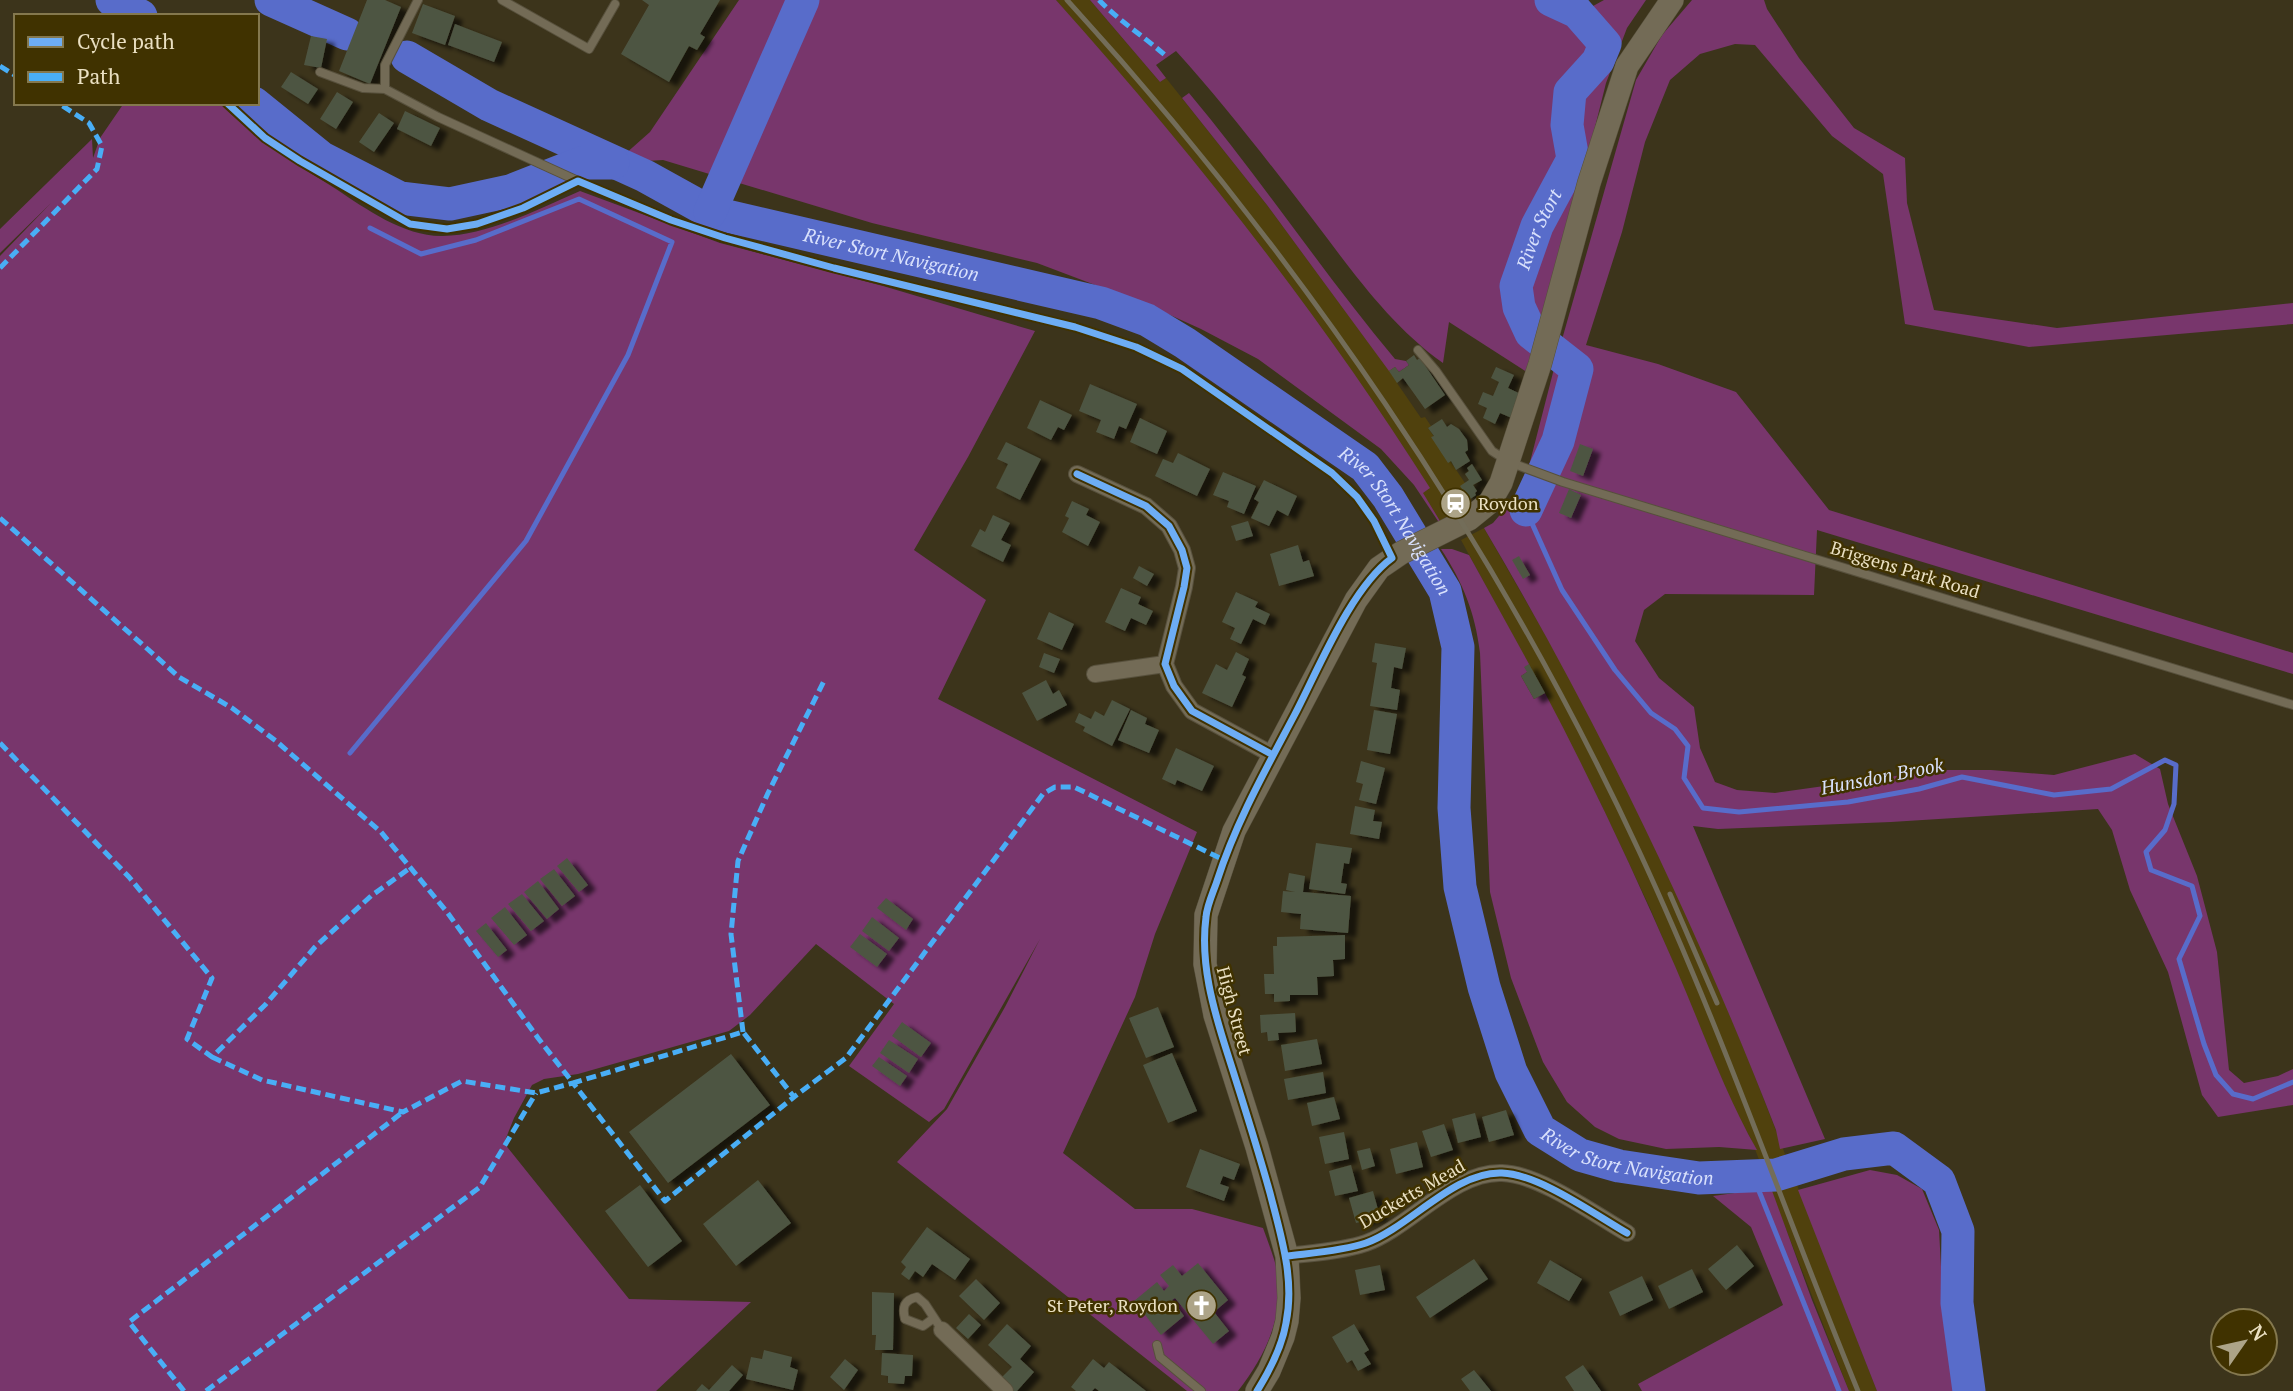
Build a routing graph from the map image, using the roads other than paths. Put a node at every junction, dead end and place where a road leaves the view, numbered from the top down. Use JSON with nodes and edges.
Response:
{"nodes":[{"id":1,"x":418,"y":0,"type":"edge"},
{"id":2,"x":502,"y":0,"type":"edge"},
{"id":3,"x":1672,"y":0,"type":"edge"},
{"id":4,"x":614,"y":1,"type":"edge"},
{"id":5,"x":320,"y":72,"type":"dead end"},
{"id":6,"x":385,"y":89,"type":"junction"},
{"id":7,"x":1418,"y":350,"type":"dead end"},
{"id":8,"x":1509,"y":462,"type":"junction"},
{"id":9,"x":1077,"y":474,"type":"dead end"},
{"id":10,"x":1397,"y":556,"type":"junction"},
{"id":11,"x":1165,"y":664,"type":"junction"},
{"id":12,"x":1095,"y":674,"type":"dead end"},
{"id":13,"x":2293,"y":705,"type":"edge"},
{"id":14,"x":1273,"y":755,"type":"junction"},
{"id":15,"x":1626,"y":1233,"type":"dead end"},
{"id":16,"x":1287,"y":1256,"type":"junction"},
{"id":17,"x":938,"y":1324,"type":"dead end"},
{"id":18,"x":1157,"y":1345,"type":"dead end"},
{"id":19,"x":1005,"y":1391,"type":"edge"},
{"id":20,"x":1201,"y":1391,"type":"edge"},
{"id":21,"x":1258,"y":1391,"type":"edge"}],
"edges":[{"from":1,"to":6,"type":"lane"},
{"from":2,"to":4,"type":"lane"},
{"from":3,"to":8,"type":"main road"},
{"from":5,"to":6,"type":"lane"},
{"from":6,"to":10,"type":"lane"},
{"from":7,"to":8,"type":"lane"},
{"from":8,"to":10,"type":"main road"},
{"from":8,"to":13,"type":"lane","name":"Briggens Park Road"},
{"from":9,"to":11,"type":"street"},
{"from":10,"to":14,"type":"main road","name":"High Street"},
{"from":11,"to":12,"type":"street"},
{"from":11,"to":14,"type":"street"},
{"from":14,"to":16,"type":"main road","name":"High Street"},
{"from":15,"to":16,"type":"street","name":"Ducketts Mead"},
{"from":16,"to":21,"type":"main road","name":"High Street"},
{"from":17,"to":19,"type":"street"},
{"from":18,"to":20,"type":"lane"}]}
